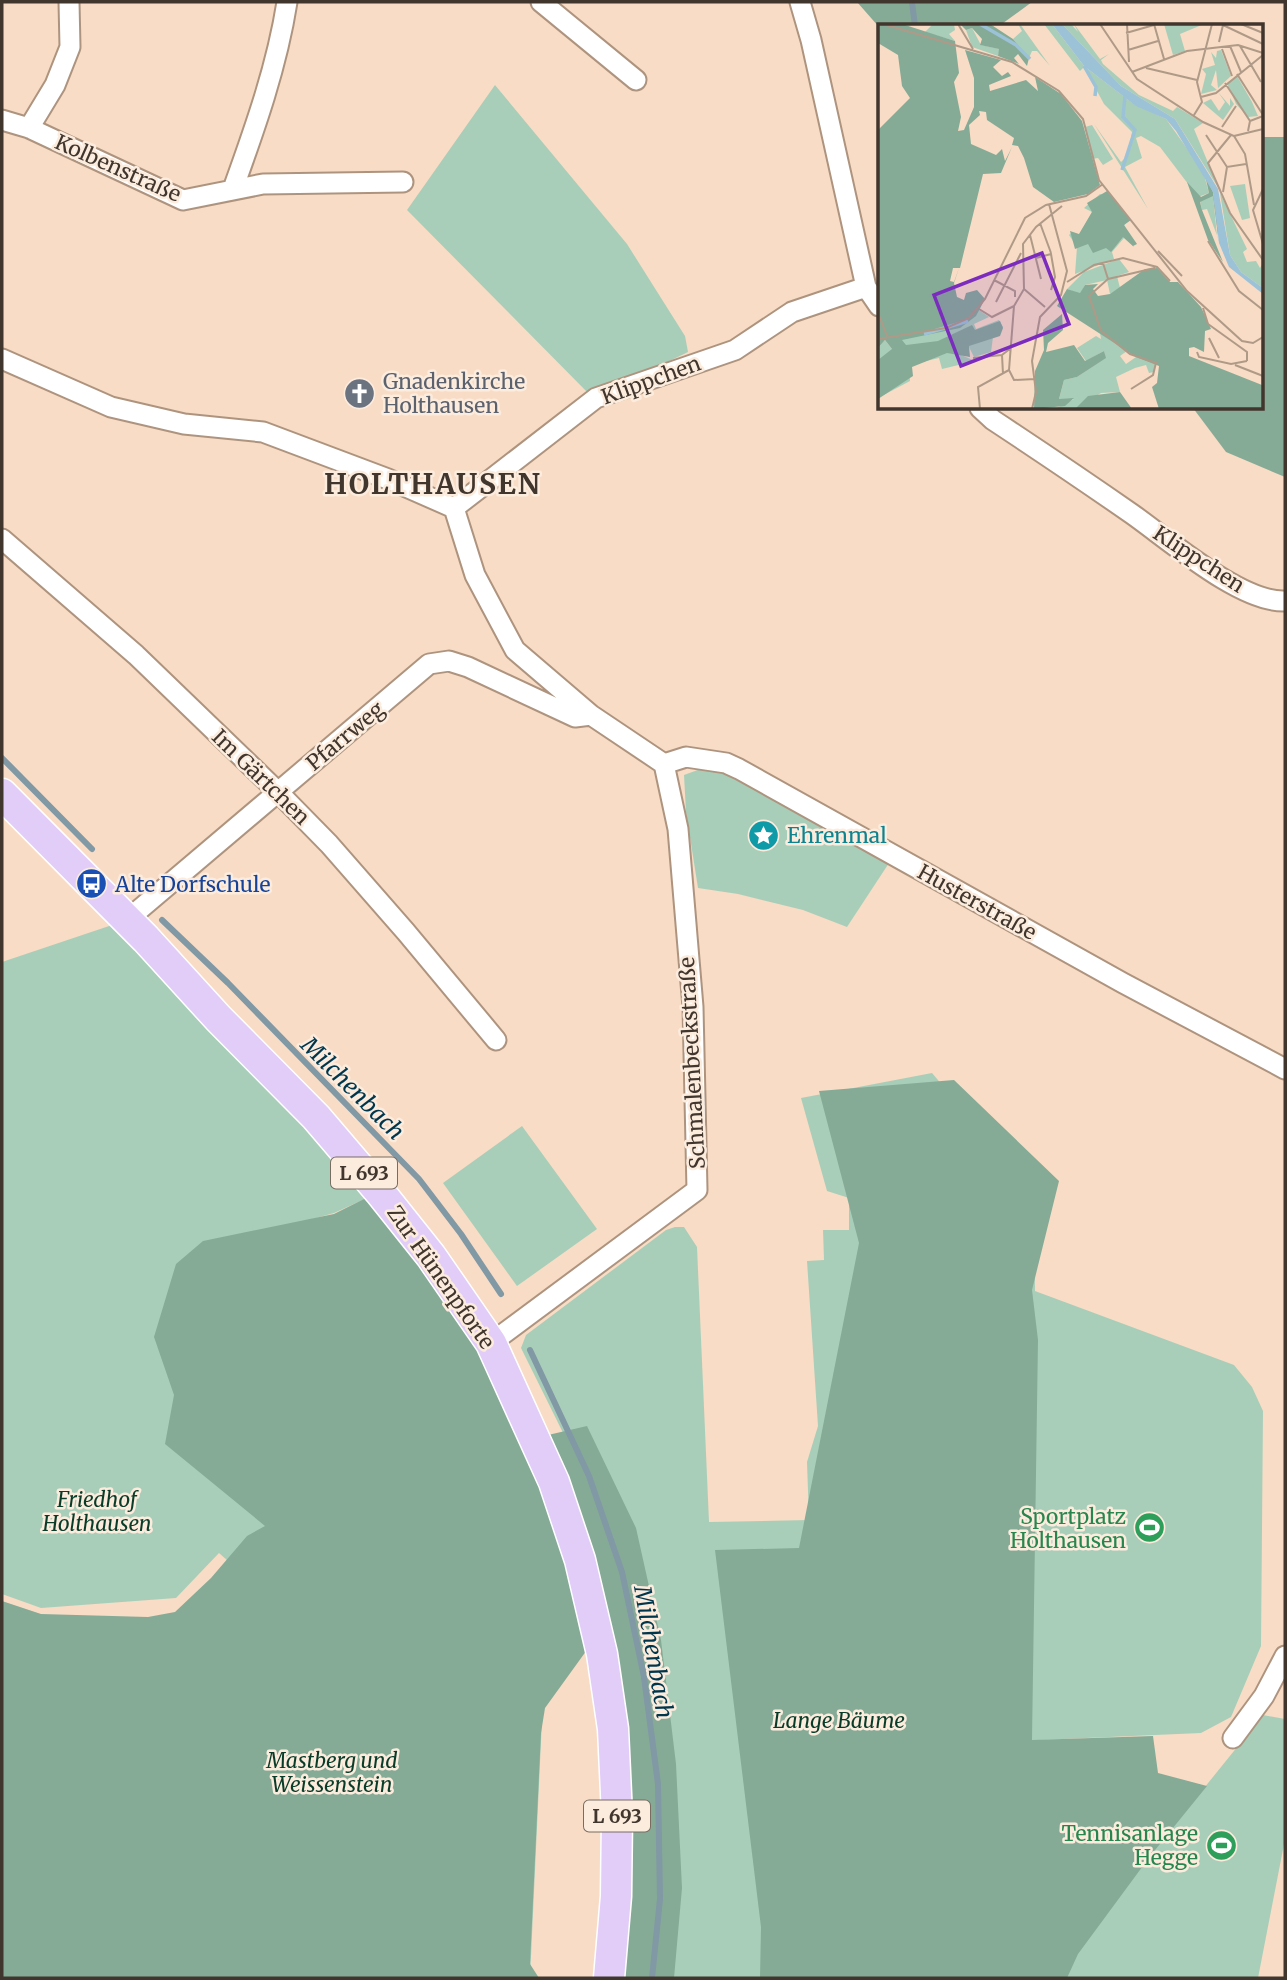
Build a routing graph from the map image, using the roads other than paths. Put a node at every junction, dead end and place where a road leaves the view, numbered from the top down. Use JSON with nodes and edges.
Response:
{"nodes":[{"id":1,"x":69,"y":2,"type":"edge"},
{"id":2,"x":287,"y":2,"type":"edge"},
{"id":3,"x":541,"y":2,"type":"edge"},
{"id":4,"x":800,"y":2,"type":"edge"},
{"id":5,"x":636,"y":80,"type":"dead end"},
{"id":6,"x":2,"y":120,"type":"edge"},
{"id":7,"x":29,"y":128,"type":"junction"},
{"id":8,"x":403,"y":182,"type":"dead end"},
{"id":9,"x":233,"y":189,"type":"junction"},
{"id":10,"x":866,"y":287,"type":"junction"},
{"id":11,"x":878,"y":305,"type":"edge"},
{"id":12,"x":2,"y":359,"type":"edge"},
{"id":13,"x":982,"y":410,"type":"edge"},
{"id":14,"x":454,"y":508,"type":"junction"},
{"id":15,"x":2,"y":539,"type":"edge"},
{"id":16,"x":1285,"y":601,"type":"edge"},
{"id":17,"x":591,"y":715,"type":"junction"},
{"id":18,"x":664,"y":764,"type":"junction"},
{"id":19,"x":278,"y":792,"type":"junction"},
{"id":20,"x":2,"y":794,"type":"edge"},
{"id":21,"x":127,"y":920,"type":"junction"},
{"id":22,"x":496,"y":1040,"type":"dead end"},
{"id":23,"x":1285,"y":1069,"type":"edge"},
{"id":24,"x":491,"y":1343,"type":"junction"},
{"id":25,"x":1285,"y":1656,"type":"edge"},
{"id":26,"x":1233,"y":1738,"type":"dead end"},
{"id":27,"x":609,"y":1978,"type":"edge"}],
"edges":[{"from":1,"to":7,"type":"street"},
{"from":2,"to":9,"type":"street"},
{"from":3,"to":5,"type":"street"},
{"from":4,"to":10,"type":"street"},
{"from":6,"to":7,"type":"street","name":"Kolbenstraße"},
{"from":7,"to":9,"type":"street","name":"Kolbenstraße"},
{"from":8,"to":9,"type":"street","name":"Kolbenstraße"},
{"from":10,"to":11,"type":"street"},
{"from":10,"to":14,"type":"street","name":"Klippchen"},
{"from":12,"to":14,"type":"street"},
{"from":13,"to":16,"type":"street","name":"Klippchen"},
{"from":14,"to":17,"type":"street"},
{"from":15,"to":19,"type":"street","name":"Im Gärtchen"},
{"from":17,"to":18,"type":"street"},
{"from":17,"to":19,"type":"street","name":"Pfarrweg"},
{"from":18,"to":23,"type":"street","name":"Husterstraße"},
{"from":18,"to":24,"type":"street","name":"Schmalenbeckstraße"},
{"from":19,"to":21,"type":"street","name":"Pfarrweg"},
{"from":19,"to":22,"type":"street","name":"Im Gärtchen"},
{"from":20,"to":21,"type":"main road","name":"Zur Hünenpforte","number":"L 693"},
{"from":21,"to":24,"type":"main road","name":"Zur Hünenpforte","number":"L 693"},
{"from":24,"to":27,"type":"main road","name":"Zur Hünenpforte","number":"L 693"},
{"from":25,"to":26,"type":"street"}]}
